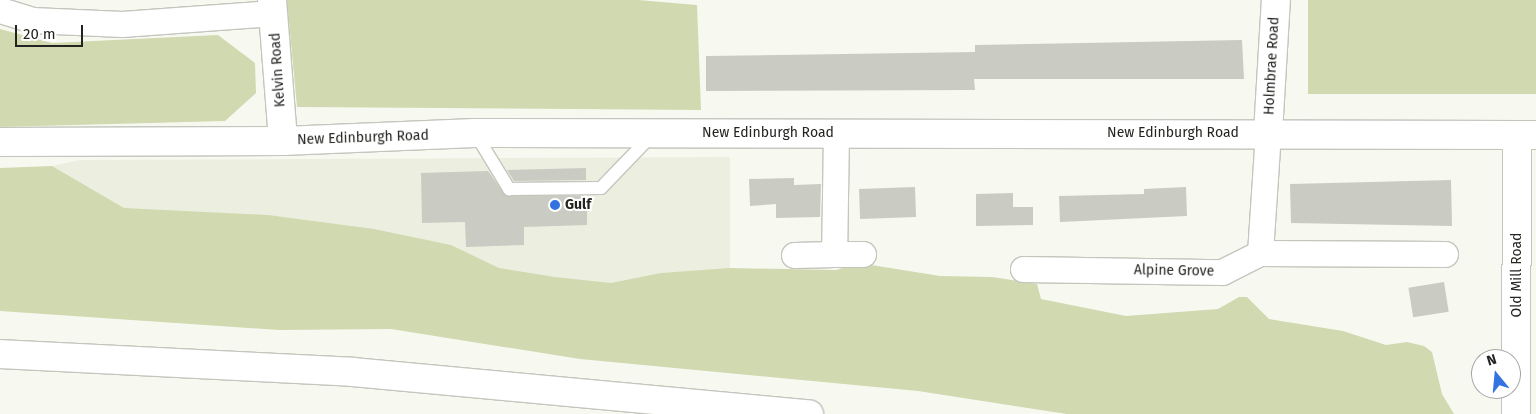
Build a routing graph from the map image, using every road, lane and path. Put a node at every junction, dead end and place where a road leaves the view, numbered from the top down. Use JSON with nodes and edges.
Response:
{"nodes":[{"id":1,"x":1276,"y":0,"type":"edge"},
{"id":2,"x":273,"y":7,"type":"edge"},
{"id":3,"x":0,"y":10,"type":"edge"},
{"id":4,"x":474,"y":133,"type":"junction"},
{"id":5,"x":655,"y":133,"type":"junction"},
{"id":6,"x":836,"y":133,"type":"junction"},
{"id":7,"x":1268,"y":133,"type":"junction"},
{"id":8,"x":1527,"y":135,"type":"edge"},
{"id":9,"x":283,"y":141,"type":"junction"},
{"id":10,"x":0,"y":142,"type":"edge"},
{"id":11,"x":834,"y":254,"type":"junction"},
{"id":12,"x":863,"y":254,"type":"dead end"},
{"id":13,"x":1260,"y":254,"type":"junction"},
{"id":14,"x":1445,"y":254,"type":"dead end"},
{"id":15,"x":794,"y":255,"type":"dead end"},
{"id":16,"x":1023,"y":269,"type":"dead end"},
{"id":17,"x":0,"y":354,"type":"edge"},
{"id":18,"x":809,"y":414,"type":"edge"},
{"id":19,"x":1516,"y":414,"type":"edge"}],
"edges":[{"from":1,"to":7,"type":"main road","name":"Holmbrae Road"},
{"from":2,"to":3,"type":"street"},
{"from":2,"to":9,"type":"main road","name":"Kelvin Road"},
{"from":4,"to":5,"type":"main road","name":"New Edinburgh Road"},
{"from":4,"to":5,"type":"lane"},
{"from":4,"to":9,"type":"main road","name":"New Edinburgh Road"},
{"from":5,"to":6,"type":"main road","name":"New Edinburgh Road"},
{"from":6,"to":7,"type":"main road","name":"New Edinburgh Road"},
{"from":6,"to":11,"type":"street"},
{"from":7,"to":8,"type":"main road","name":"New Edinburgh Road"},
{"from":7,"to":13,"type":"street"},
{"from":8,"to":19,"type":"main road","name":"Old Mill Road"},
{"from":9,"to":10,"type":"main road","name":"New Edinburgh Road"},
{"from":11,"to":12,"type":"street"},
{"from":11,"to":15,"type":"street"},
{"from":13,"to":14,"type":"street"},
{"from":13,"to":16,"type":"street","name":"Alpine Grove"},
{"from":17,"to":18,"type":"main road"}]}
